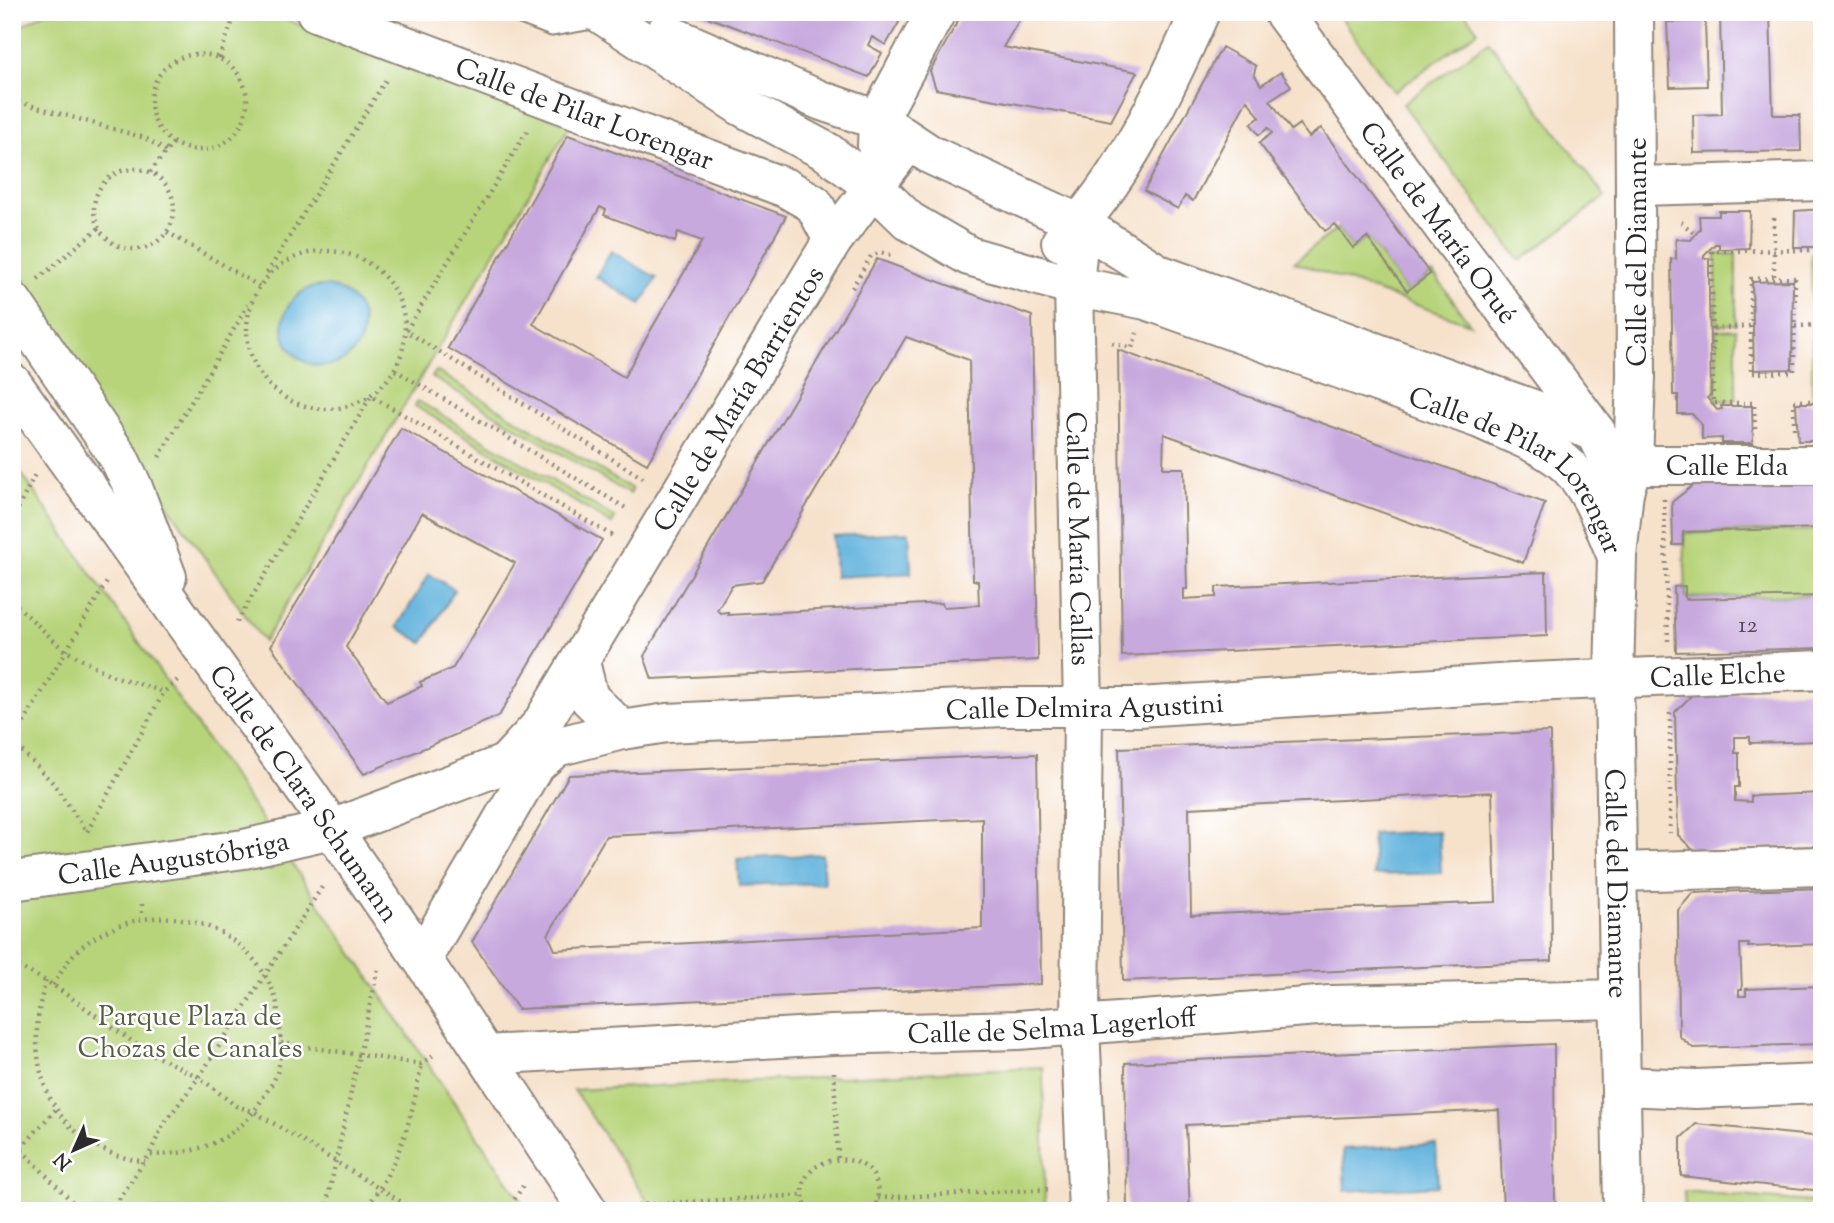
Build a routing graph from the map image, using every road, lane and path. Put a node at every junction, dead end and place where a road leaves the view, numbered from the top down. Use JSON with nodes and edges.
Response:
{"nodes":[{"id":1,"x":236,"y":12,"type":"edge"},
{"id":2,"x":316,"y":12,"type":"edge"},
{"id":3,"x":516,"y":12,"type":"edge"},
{"id":4,"x":936,"y":12,"type":"edge"},
{"id":5,"x":1200,"y":12,"type":"edge"},
{"id":6,"x":1283,"y":12,"type":"edge"},
{"id":7,"x":1634,"y":12,"type":"edge"},
{"id":8,"x":601,"y":15,"type":"edge"},
{"id":9,"x":219,"y":58,"type":"junction"},
{"id":10,"x":394,"y":66,"type":"dead end"},
{"id":11,"x":12,"y":100,"type":"edge"},
{"id":12,"x":528,"y":129,"type":"dead end"},
{"id":13,"x":893,"y":131,"type":"junction"},
{"id":14,"x":173,"y":143,"type":"junction"},
{"id":15,"x":166,"y":151,"type":"junction"},
{"id":16,"x":150,"y":172,"type":"junction"},
{"id":17,"x":1822,"y":181,"type":"edge"},
{"id":18,"x":1637,"y":186,"type":"junction"},
{"id":19,"x":875,"y":188,"type":"junction"},
{"id":20,"x":1774,"y":211,"type":"dead end"},
{"id":21,"x":1080,"y":224,"type":"junction"},
{"id":22,"x":99,"y":228,"type":"junction"},
{"id":23,"x":167,"y":232,"type":"junction"},
{"id":24,"x":833,"y":240,"type":"junction"},
{"id":25,"x":1774,"y":250,"type":"junction"},
{"id":26,"x":1822,"y":250,"type":"edge"},
{"id":27,"x":1029,"y":272,"type":"junction"},
{"id":28,"x":1774,"y":279,"type":"junction"},
{"id":29,"x":259,"y":286,"type":"junction"},
{"id":30,"x":1073,"y":286,"type":"junction"},
{"id":31,"x":22,"y":293,"type":"edge"},
{"id":32,"x":1140,"y":322,"type":"dead end"},
{"id":33,"x":1751,"y":326,"type":"junction"},
{"id":34,"x":1795,"y":326,"type":"junction"},
{"id":35,"x":1822,"y":326,"type":"edge"},
{"id":36,"x":1713,"y":329,"type":"junction"},
{"id":37,"x":406,"y":331,"type":"junction"},
{"id":38,"x":1111,"y":349,"type":"dead end"},
{"id":39,"x":396,"y":370,"type":"junction"},
{"id":40,"x":12,"y":383,"type":"edge"},
{"id":41,"x":1822,"y":401,"type":"edge"},
{"id":42,"x":1596,"y":432,"type":"junction"},
{"id":43,"x":1794,"y":439,"type":"dead end"},
{"id":44,"x":1755,"y":440,"type":"dead end"},
{"id":45,"x":156,"y":462,"type":"dead end"},
{"id":46,"x":52,"y":464,"type":"junction"},
{"id":47,"x":1822,"y":465,"type":"edge"},
{"id":48,"x":1629,"y":478,"type":"junction"},
{"id":49,"x":646,"y":480,"type":"dead end"},
{"id":50,"x":1664,"y":491,"type":"dead end"},
{"id":51,"x":628,"y":510,"type":"dead end"},
{"id":52,"x":12,"y":521,"type":"edge"},
{"id":53,"x":614,"y":536,"type":"dead end"},
{"id":54,"x":1617,"y":556,"type":"junction"},
{"id":55,"x":111,"y":575,"type":"dead end"},
{"id":56,"x":12,"y":601,"type":"edge"},
{"id":57,"x":237,"y":622,"type":"dead end"},
{"id":58,"x":185,"y":625,"type":"junction"},
{"id":59,"x":1668,"y":645,"type":"dead end"},
{"id":60,"x":64,"y":650,"type":"junction"},
{"id":61,"x":580,"y":662,"type":"junction"},
{"id":62,"x":1822,"y":670,"type":"edge"},
{"id":63,"x":180,"y":678,"type":"dead end"},
{"id":64,"x":1614,"y":679,"type":"junction"},
{"id":65,"x":164,"y":692,"type":"junction"},
{"id":66,"x":1670,"y":705,"type":"dead end"},
{"id":67,"x":1083,"y":708,"type":"junction"},
{"id":68,"x":622,"y":730,"type":"junction"},
{"id":69,"x":12,"y":741,"type":"edge"},
{"id":70,"x":532,"y":758,"type":"junction"},
{"id":71,"x":332,"y":829,"type":"junction"},
{"id":72,"x":1670,"y":838,"type":"dead end"},
{"id":73,"x":1822,"y":866,"type":"edge"},
{"id":74,"x":1619,"y":873,"type":"junction"},
{"id":75,"x":12,"y":881,"type":"edge"},
{"id":76,"x":322,"y":887,"type":"dead end"},
{"id":77,"x":142,"y":904,"type":"dead end"},
{"id":78,"x":142,"y":918,"type":"junction"},
{"id":79,"x":422,"y":959,"type":"junction"},
{"id":80,"x":12,"y":962,"type":"edge"},
{"id":81,"x":378,"y":969,"type":"dead end"},
{"id":82,"x":264,"y":977,"type":"junction"},
{"id":83,"x":46,"y":981,"type":"junction"},
{"id":84,"x":53,"y":985,"type":"junction"},
{"id":85,"x":1619,"y":999,"type":"junction"},
{"id":86,"x":1080,"y":1025,"type":"junction"},
{"id":87,"x":281,"y":1043,"type":"junction"},
{"id":88,"x":435,"y":1054,"type":"dead end"},
{"id":89,"x":486,"y":1055,"type":"junction"},
{"id":90,"x":359,"y":1056,"type":"junction"},
{"id":91,"x":421,"y":1065,"type":"junction"},
{"id":92,"x":834,"y":1071,"type":"dead end"},
{"id":93,"x":200,"y":1077,"type":"junction"},
{"id":94,"x":1822,"y":1084,"type":"edge"},
{"id":95,"x":1621,"y":1087,"type":"junction"},
{"id":96,"x":57,"y":1108,"type":"junction"},
{"id":97,"x":255,"y":1112,"type":"junction"},
{"id":98,"x":12,"y":1140,"type":"edge"},
{"id":99,"x":21,"y":1149,"type":"junction"},
{"id":100,"x":149,"y":1155,"type":"junction"},
{"id":101,"x":12,"y":1158,"type":"edge"},
{"id":102,"x":838,"y":1158,"type":"junction"},
{"id":103,"x":145,"y":1162,"type":"junction"},
{"id":104,"x":336,"y":1162,"type":"junction"},
{"id":105,"x":523,"y":1186,"type":"dead end"},
{"id":106,"x":380,"y":1189,"type":"junction"},
{"id":107,"x":1053,"y":1189,"type":"dead end"},
{"id":108,"x":804,"y":1195,"type":"junction"},
{"id":109,"x":878,"y":1198,"type":"junction"},
{"id":110,"x":638,"y":1205,"type":"dead end"},
{"id":111,"x":81,"y":1211,"type":"edge"},
{"id":112,"x":111,"y":1211,"type":"edge"},
{"id":113,"x":325,"y":1211,"type":"edge"},
{"id":114,"x":364,"y":1211,"type":"edge"},
{"id":115,"x":416,"y":1211,"type":"edge"},
{"id":116,"x":507,"y":1211,"type":"edge"},
{"id":117,"x":588,"y":1211,"type":"edge"},
{"id":118,"x":808,"y":1211,"type":"edge"},
{"id":119,"x":874,"y":1211,"type":"edge"},
{"id":120,"x":1088,"y":1211,"type":"edge"},
{"id":121,"x":1623,"y":1211,"type":"edge"}],
"edges":[{"from":1,"to":9,"type":"path"},
{"from":2,"to":24,"type":"street","name":"Calle de Pilar Lorengar"},
{"from":3,"to":8,"type":"lane"},
{"from":4,"to":13,"type":"street"},
{"from":5,"to":21,"type":"street"},
{"from":6,"to":42,"type":"street","name":"Calle de María Orué"},
{"from":7,"to":18,"type":"street","name":"Calle del Diamante"},
{"from":8,"to":13,"type":"street","name":"Calle de Pilar Lorengar"},
{"from":8,"to":19,"type":"street","name":"Calle de Pilar Lorengar"},
{"from":9,"to":14,"type":"path"},
{"from":9,"to":14,"type":"path"},
{"from":10,"to":29,"type":"path"},
{"from":11,"to":15,"type":"path"},
{"from":12,"to":37,"type":"path"},
{"from":13,"to":19,"type":"street"},
{"from":13,"to":21,"type":"street","name":"Calle de Pilar Lorengar"},
{"from":14,"to":15,"type":"path"},
{"from":15,"to":16,"type":"path"},
{"from":16,"to":22,"type":"path"},
{"from":16,"to":23,"type":"path"},
{"from":17,"to":18,"type":"street"},
{"from":18,"to":48,"type":"street","name":"Calle del Diamante"},
{"from":19,"to":24,"type":"street","name":"Calle de María Barrientos"},
{"from":19,"to":27,"type":"street","name":"Calle de Pilar Lorengar"},
{"from":20,"to":25,"type":"path"},
{"from":21,"to":27,"type":"street"},
{"from":21,"to":30,"type":"street"},
{"from":21,"to":42,"type":"street","name":"Calle de Pilar Lorengar"},
{"from":22,"to":23,"type":"path"},
{"from":22,"to":31,"type":"path"},
{"from":23,"to":29,"type":"path"},
{"from":24,"to":61,"type":"street","name":"Calle de María Barrientos"},
{"from":25,"to":26,"type":"path"},
{"from":25,"to":28,"type":"path"},
{"from":25,"to":36,"type":"path"},
{"from":27,"to":30,"type":"street","name":"Calle de Pilar Lorengar"},
{"from":28,"to":33,"type":"path"},
{"from":28,"to":34,"type":"path"},
{"from":29,"to":37,"type":"path"},
{"from":29,"to":39,"type":"path"},
{"from":29,"to":45,"type":"path"},
{"from":30,"to":54,"type":"street","name":"Calle de Pilar Lorengar"},
{"from":30,"to":67,"type":"street","name":"Calle de María Callas"},
{"from":31,"to":58,"type":"street"},
{"from":32,"to":38,"type":"path"},
{"from":33,"to":34,"type":"path"},
{"from":33,"to":36,"type":"path"},
{"from":34,"to":35,"type":"path"},
{"from":36,"to":44,"type":"path"},
{"from":37,"to":39,"type":"path"},
{"from":37,"to":49,"type":"path"},
{"from":39,"to":51,"type":"path"},
{"from":40,"to":46,"type":"street","name":"Calle de Clara Schumann"},
{"from":41,"to":43,"type":"path"},
{"from":42,"to":48,"type":"street","name":"Calle de Pilar Lorengar"},
{"from":46,"to":52,"type":"path"},
{"from":46,"to":58,"type":"street","name":"Calle de Clara Schumann"},
{"from":47,"to":48,"type":"street","name":"Calle Elda"},
{"from":48,"to":54,"type":"street","name":"Calle de Pilar Lorengar"},
{"from":50,"to":59,"type":"path"},
{"from":53,"to":57,"type":"path"},
{"from":54,"to":64,"type":"street","name":"Calle del Diamante"},
{"from":55,"to":60,"type":"path"},
{"from":56,"to":60,"type":"path"},
{"from":58,"to":71,"type":"street","name":"Calle de Clara Schumann"},
{"from":60,"to":65,"type":"path"},
{"from":60,"to":69,"type":"path"},
{"from":61,"to":68,"type":"street"},
{"from":61,"to":70,"type":"street","name":"Calle de María Barrientos"},
{"from":62,"to":64,"type":"street","name":"Calle Elche"},
{"from":63,"to":65,"type":"path"},
{"from":64,"to":67,"type":"street","name":"Calle Delmira Agustini"},
{"from":64,"to":74,"type":"street","name":"Calle del Diamante"},
{"from":65,"to":69,"type":"path"},
{"from":66,"to":72,"type":"path"},
{"from":67,"to":68,"type":"street","name":"Calle Delmira Agustini"},
{"from":67,"to":86,"type":"street","name":"Calle de María Callas"},
{"from":68,"to":70,"type":"street","name":"Calle Delmira Agustini"},
{"from":70,"to":71,"type":"street","name":"Calle Delmira Agustini"},
{"from":70,"to":79,"type":"street","name":"Calle de María Barrientos"},
{"from":71,"to":75,"type":"street","name":"Calle Augustóbriga"},
{"from":71,"to":79,"type":"street","name":"Calle de Clara Schumann"},
{"from":73,"to":74,"type":"street"},
{"from":74,"to":85,"type":"street","name":"Calle del Diamante"},
{"from":76,"to":82,"type":"path"},
{"from":77,"to":78,"type":"path"},
{"from":78,"to":82,"type":"path"},
{"from":78,"to":84,"type":"path"},
{"from":79,"to":89,"type":"street","name":"Calle de Clara Schumann"},
{"from":80,"to":83,"type":"path"},
{"from":81,"to":90,"type":"path"},
{"from":82,"to":87,"type":"path"},
{"from":82,"to":93,"type":"path"},
{"from":83,"to":84,"type":"path"},
{"from":83,"to":96,"type":"path"},
{"from":84,"to":93,"type":"path"},
{"from":85,"to":86,"type":"street","name":"Calle de Selma Lagerloff"},
{"from":85,"to":95,"type":"street","name":"Calle del Diamante"},
{"from":86,"to":89,"type":"street","name":"Calle de Selma Lagerloff"},
{"from":86,"to":120,"type":"street","name":"Calle de María Callas"},
{"from":87,"to":90,"type":"path"},
{"from":87,"to":97,"type":"path"},
{"from":88,"to":91,"type":"path"},
{"from":89,"to":117,"type":"street","name":"Calle de Clara Schumann"},
{"from":90,"to":91,"type":"path"},
{"from":90,"to":104,"type":"path"},
{"from":91,"to":106,"type":"path"},
{"from":92,"to":102,"type":"path"},
{"from":93,"to":97,"type":"path"},
{"from":93,"to":100,"type":"path"},
{"from":94,"to":95,"type":"street"},
{"from":95,"to":121,"type":"street","name":"Calle del Diamante"},
{"from":96,"to":99,"type":"path"},
{"from":96,"to":103,"type":"path"},
{"from":97,"to":100,"type":"path"},
{"from":97,"to":104,"type":"path"},
{"from":98,"to":99,"type":"path"},
{"from":99,"to":101,"type":"path"},
{"from":99,"to":111,"type":"path"},
{"from":100,"to":103,"type":"path"},
{"from":102,"to":108,"type":"path"},
{"from":102,"to":109,"type":"path"},
{"from":103,"to":112,"type":"path"},
{"from":104,"to":106,"type":"path"},
{"from":104,"to":113,"type":"path"},
{"from":105,"to":116,"type":"path"},
{"from":106,"to":114,"type":"path"},
{"from":106,"to":115,"type":"path"},
{"from":107,"to":109,"type":"path"},
{"from":108,"to":110,"type":"path"},
{"from":108,"to":118,"type":"path"},
{"from":109,"to":119,"type":"path"}]}
